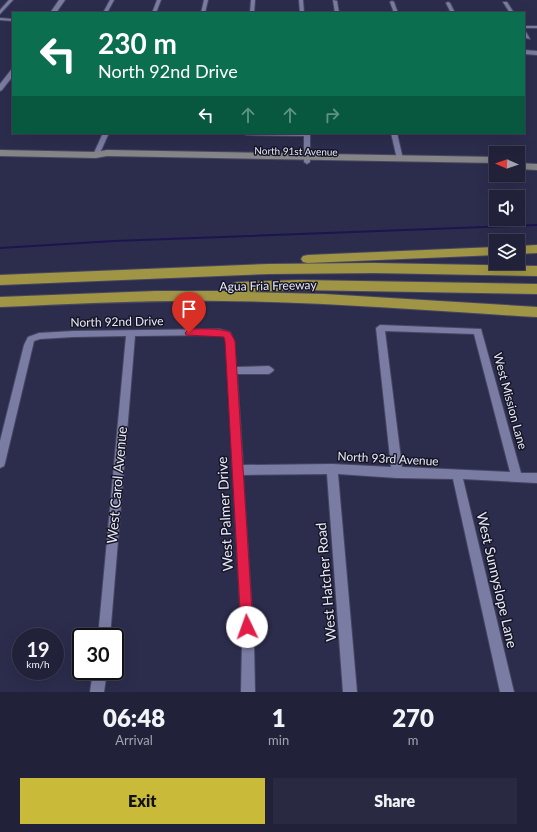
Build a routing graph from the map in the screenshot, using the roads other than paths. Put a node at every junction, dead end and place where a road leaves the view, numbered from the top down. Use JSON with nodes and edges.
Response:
{"nodes":[{"id":1,"x":11,"y":0,"type":"edge"},
{"id":2,"x":62,"y":0,"type":"edge"},
{"id":3,"x":112,"y":0,"type":"edge"},
{"id":4,"x":160,"y":0,"type":"edge"},
{"id":5,"x":206,"y":0,"type":"edge"},
{"id":6,"x":253,"y":0,"type":"edge"},
{"id":7,"x":301,"y":0,"type":"edge"},
{"id":8,"x":335,"y":1,"type":"dead end"},
{"id":9,"x":392,"y":2,"type":"dead end"},
{"id":10,"x":448,"y":3,"type":"dead end"},
{"id":11,"x":505,"y":3,"type":"dead end"},
{"id":12,"x":3,"y":7,"type":"edge"},
{"id":13,"x":54,"y":12,"type":"edge"},
{"id":14,"x":106,"y":12,"type":"edge"},
{"id":15,"x":154,"y":12,"type":"edge"},
{"id":16,"x":203,"y":12,"type":"edge"},
{"id":17,"x":252,"y":12,"type":"edge"},
{"id":18,"x":302,"y":12,"type":"edge"},
{"id":19,"x":337,"y":12,"type":"edge"},
{"id":20,"x":396,"y":12,"type":"edge"},
{"id":21,"x":452,"y":12,"type":"edge"},
{"id":22,"x":511,"y":12,"type":"edge"},
{"id":23,"x":0,"y":13,"type":"edge"},
{"id":24,"x":0,"y":19,"type":"edge"},
{"id":25,"x":12,"y":20,"type":"edge"},
{"id":26,"x":525,"y":27,"type":"edge"},
{"id":27,"x":537,"y":27,"type":"edge"},
{"id":28,"x":525,"y":34,"type":"edge"},
{"id":29,"x":528,"y":38,"type":"dead end"},
{"id":30,"x":525,"y":52,"type":"edge"},
{"id":31,"x":537,"y":53,"type":"edge"},
{"id":32,"x":12,"y":71,"type":"edge"},
{"id":33,"x":0,"y":89,"type":"edge"},
{"id":34,"x":106,"y":134,"type":"edge"},
{"id":35,"x":307,"y":134,"type":"edge"},
{"id":36,"x":394,"y":134,"type":"edge"},
{"id":37,"x":0,"y":153,"type":"edge"},
{"id":38,"x":96,"y":155,"type":"junction"},
{"id":39,"x":307,"y":159,"type":"junction"},
{"id":40,"x":525,"y":160,"type":"edge"},
{"id":41,"x":400,"y":161,"type":"junction"},
{"id":42,"x":537,"y":161,"type":"edge"},
{"id":43,"x":489,"y":164,"type":"edge"},
{"id":44,"x":525,"y":166,"type":"edge"},
{"id":45,"x":537,"y":167,"type":"edge"},
{"id":46,"x":537,"y":249,"type":"edge"},
{"id":47,"x":525,"y":250,"type":"edge"},
{"id":48,"x":489,"y":251,"type":"edge"},
{"id":49,"x":537,"y":271,"type":"edge"},
{"id":50,"x":76,"y":276,"type":"junction"},
{"id":51,"x":0,"y":280,"type":"edge"},
{"id":52,"x":537,"y":289,"type":"edge"},
{"id":53,"x":0,"y":301,"type":"edge"},
{"id":54,"x":537,"y":312,"type":"edge"},
{"id":55,"x":130,"y":333,"type":"junction"},
{"id":56,"x":227,"y":334,"type":"joint"},
{"id":57,"x":269,"y":370,"type":"dead end"},
{"id":58,"x":232,"y":371,"type":"junction"},
{"id":59,"x":0,"y":463,"type":"edge"},
{"id":60,"x":332,"y":469,"type":"junction"},
{"id":61,"x":237,"y":470,"type":"junction"},
{"id":62,"x":397,"y":473,"type":"junction"},
{"id":63,"x":457,"y":475,"type":"junction"},
{"id":64,"x":517,"y":477,"type":"junction"},
{"id":65,"x":537,"y":478,"type":"edge"},
{"id":66,"x":105,"y":628,"type":"edge"},
{"id":67,"x":98,"y":680,"type":"edge"},
{"id":68,"x":96,"y":692,"type":"edge"},
{"id":69,"x":248,"y":692,"type":"edge"},
{"id":70,"x":350,"y":692,"type":"edge"},
{"id":71,"x":507,"y":692,"type":"edge"}],
"edges":[{"from":1,"to":12,"type":"street"},
{"from":2,"to":13,"type":"street"},
{"from":3,"to":14,"type":"street"},
{"from":4,"to":15,"type":"street"},
{"from":5,"to":16,"type":"street"},
{"from":6,"to":17,"type":"street"},
{"from":7,"to":18,"type":"street"},
{"from":8,"to":19,"type":"street"},
{"from":9,"to":20,"type":"street"},
{"from":10,"to":21,"type":"street"},
{"from":11,"to":22,"type":"street"},
{"from":12,"to":23,"type":"street"},
{"from":24,"to":25,"type":"street"},
{"from":26,"to":27,"type":"street"},
{"from":28,"to":29,"type":"street"},
{"from":30,"to":31,"type":"street"},
{"from":32,"to":33,"type":"street"},
{"from":34,"to":38,"type":"street"},
{"from":35,"to":39,"type":"street"},
{"from":36,"to":41,"type":"street"},
{"from":37,"to":38,"type":"main road","name":"North 91st Avenue"},
{"from":38,"to":39,"type":"main road","name":"North 91st Avenue"},
{"from":39,"to":41,"type":"main road","name":"North 91st Avenue"},
{"from":40,"to":42,"type":"main road"},
{"from":41,"to":43,"type":"main road","name":"North 91st Avenue"},
{"from":44,"to":45,"type":"main road"},
{"from":46,"to":47,"type":"highway"},
{"from":48,"to":50,"type":"highway"},
{"from":49,"to":50,"type":"highway","name":"Agua Fria Freeway"},
{"from":50,"to":51,"type":"highway","name":"Agua Fria Freeway"},
{"from":52,"to":53,"type":"highway","name":"Agua Fria Freeway"},
{"from":53,"to":54,"type":"highway"},
{"from":55,"to":56,"type":"street","name":"North 92nd Drive"},
{"from":55,"to":59,"type":"street","name":"North 92nd Drive"},
{"from":55,"to":66,"type":"street","name":"West Carol Avenue"},
{"from":56,"to":58,"type":"street","name":"West Palmer Drive"},
{"from":57,"to":58,"type":"street"},
{"from":58,"to":61,"type":"street","name":"West Palmer Drive"},
{"from":60,"to":61,"type":"street","name":"North 93rd Avenue"},
{"from":60,"to":62,"type":"street","name":"North 93rd Avenue"},
{"from":60,"to":70,"type":"street","name":"West Hatcher Road"},
{"from":61,"to":69,"type":"street","name":"West Palmer Drive"},
{"from":62,"to":63,"type":"street","name":"North 93rd Avenue"},
{"from":62,"to":64,"type":"street","name":"West Mission Lane"},
{"from":63,"to":64,"type":"street","name":"North 93rd Avenue"},
{"from":63,"to":71,"type":"street","name":"West Sunnyslope Lane"},
{"from":64,"to":65,"type":"street","name":"North 93rd Avenue"},
{"from":67,"to":68,"type":"street"}]}
